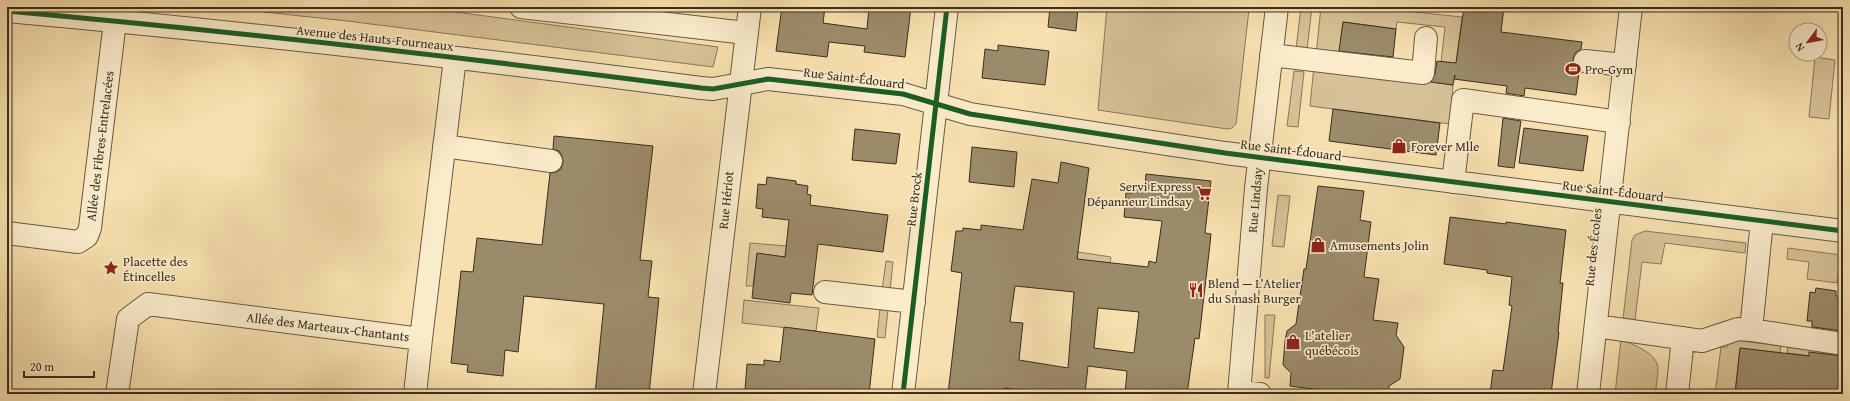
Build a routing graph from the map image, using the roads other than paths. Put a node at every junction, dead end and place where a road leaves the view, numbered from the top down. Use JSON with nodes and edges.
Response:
{"nodes":[{"id":1,"x":521,"y":7,"type":"edge"},
{"id":2,"x":750,"y":7,"type":"edge"},
{"id":3,"x":947,"y":7,"type":"edge"},
{"id":4,"x":1277,"y":7,"type":"edge"},
{"id":5,"x":1631,"y":7,"type":"edge"},
{"id":6,"x":7,"y":11,"type":"edge"},
{"id":7,"x":115,"y":21,"type":"junction"},
{"id":8,"x":746,"y":33,"type":"junction"},
{"id":9,"x":1426,"y":38,"type":"dead end"},
{"id":10,"x":1271,"y":55,"type":"junction"},
{"id":11,"x":455,"y":58,"type":"junction"},
{"id":12,"x":1585,"y":61,"type":"dead end"},
{"id":13,"x":1625,"y":65,"type":"junction"},
{"id":14,"x":740,"y":84,"type":"junction"},
{"id":15,"x":936,"y":104,"type":"junction"},
{"id":16,"x":1619,"y":122,"type":"junction"},
{"id":17,"x":444,"y":146,"type":"junction"},
{"id":18,"x":1259,"y":158,"type":"junction"},
{"id":19,"x":551,"y":161,"type":"dead end"},
{"id":20,"x":1453,"y":182,"type":"junction"},
{"id":21,"x":1609,"y":202,"type":"junction"},
{"id":22,"x":1762,"y":221,"type":"junction"},
{"id":23,"x":1843,"y":231,"type":"edge"},
{"id":24,"x":7,"y":233,"type":"edge"},
{"id":25,"x":825,"y":292,"type":"dead end"},
{"id":26,"x":914,"y":302,"type":"junction"},
{"id":27,"x":1596,"y":326,"type":"junction"},
{"id":28,"x":1750,"y":330,"type":"junction"},
{"id":29,"x":1683,"y":338,"type":"junction"},
{"id":30,"x":421,"y":339,"type":"junction"},
{"id":31,"x":1843,"y":344,"type":"edge"},
{"id":32,"x":1246,"y":393,"type":"edge"},
{"id":33,"x":117,"y":394,"type":"edge"},
{"id":34,"x":415,"y":394,"type":"edge"},
{"id":35,"x":704,"y":394,"type":"edge"},
{"id":36,"x":903,"y":394,"type":"edge"},
{"id":37,"x":1588,"y":394,"type":"edge"},
{"id":38,"x":1677,"y":394,"type":"edge"}],
"edges":[{"from":1,"to":8,"type":"street"},
{"from":2,"to":8,"type":"street","name":"Rue Hériot"},
{"from":3,"to":15,"type":"street","name":"Rue Brock"},
{"from":4,"to":10,"type":"street","name":"Rue Lindsay"},
{"from":5,"to":13,"type":"street","name":"Rue des Écoles"},
{"from":6,"to":7,"type":"street","name":"Avenue des Hauts-Fourneaux"},
{"from":7,"to":11,"type":"street","name":"Avenue des Hauts-Fourneaux"},
{"from":7,"to":24,"type":"street","name":"Allée des Fibres-Entrelacées"},
{"from":8,"to":14,"type":"street","name":"Rue Hériot"},
{"from":9,"to":10,"type":"street"},
{"from":10,"to":18,"type":"street","name":"Rue Lindsay"},
{"from":11,"to":14,"type":"street","name":"Avenue des Hauts-Fourneaux"},
{"from":11,"to":17,"type":"street","name":"Allée des Marteaux-Chantants"},
{"from":12,"to":13,"type":"street"},
{"from":13,"to":16,"type":"street","name":"Rue des Écoles"},
{"from":14,"to":15,"type":"street","name":"Rue Saint-Édouard"},
{"from":14,"to":35,"type":"street","name":"Rue Hériot"},
{"from":15,"to":18,"type":"street","name":"Rue Saint-Édouard"},
{"from":15,"to":26,"type":"street","name":"Rue Brock"},
{"from":16,"to":20,"type":"street"},
{"from":16,"to":21,"type":"street","name":"Rue des Écoles"},
{"from":17,"to":19,"type":"street"},
{"from":17,"to":30,"type":"street","name":"Allée des Marteaux-Chantants"},
{"from":18,"to":20,"type":"street","name":"Rue Saint-Édouard"},
{"from":18,"to":32,"type":"street","name":"Rue Lindsay"},
{"from":20,"to":21,"type":"street","name":"Rue Saint-Édouard"},
{"from":21,"to":22,"type":"street","name":"Rue Saint-Édouard"},
{"from":21,"to":27,"type":"street","name":"Rue des Écoles"},
{"from":22,"to":23,"type":"street","name":"Rue Saint-Édouard"},
{"from":22,"to":28,"type":"street"},
{"from":25,"to":26,"type":"street"},
{"from":26,"to":36,"type":"street","name":"Rue Brock"},
{"from":27,"to":29,"type":"street"},
{"from":27,"to":37,"type":"street","name":"Rue des Écoles"},
{"from":28,"to":29,"type":"street"},
{"from":28,"to":31,"type":"street"},
{"from":29,"to":38,"type":"street"},
{"from":30,"to":33,"type":"street","name":"Allée des Marteaux-Chantants"},
{"from":30,"to":34,"type":"street"}]}
